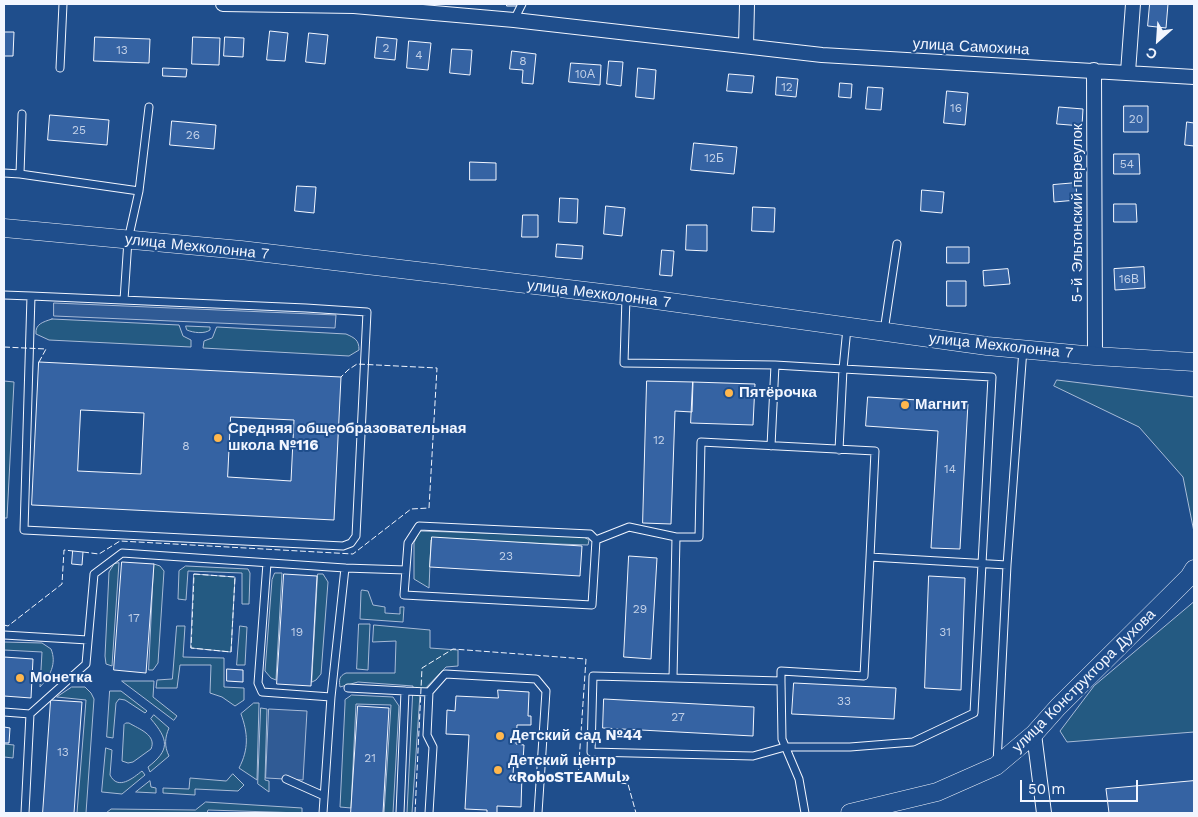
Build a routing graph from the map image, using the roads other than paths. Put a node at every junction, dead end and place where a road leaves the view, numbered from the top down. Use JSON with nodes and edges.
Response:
{"nodes":[{"id":1,"x":63,"y":4,"type":"edge"},
{"id":2,"x":224,"y":4,"type":"edge"},
{"id":3,"x":522,"y":4,"type":"edge"},
{"id":4,"x":748,"y":4,"type":"edge"},
{"id":5,"x":1133,"y":4,"type":"edge"},
{"id":6,"x":416,"y":8,"type":"edge"},
{"id":7,"x":514,"y":20,"type":"junction"},
{"id":8,"x":746,"y":46,"type":"junction"},
{"id":9,"x":60,"y":68,"type":"dead end"},
{"id":10,"x":1094,"y":70,"type":"junction"},
{"id":11,"x":1128,"y":72,"type":"junction"},
{"id":12,"x":1194,"y":77,"type":"edge"},
{"id":13,"x":149,"y":107,"type":"dead end"},
{"id":14,"x":22,"y":114,"type":"dead end"},
{"id":15,"x":4,"y":173,"type":"edge"},
{"id":16,"x":20,"y":174,"type":"junction"},
{"id":17,"x":138,"y":192,"type":"junction"},
{"id":18,"x":4,"y":228,"type":"edge"},
{"id":19,"x":128,"y":240,"type":"junction"},
{"id":20,"x":897,"y":244,"type":"dead end"},
{"id":21,"x":4,"y":295,"type":"edge"},
{"id":22,"x":31,"y":296,"type":"junction"},
{"id":23,"x":626,"y":296,"type":"junction"},
{"id":24,"x":124,"y":300,"type":"junction"},
{"id":25,"x":847,"y":327,"type":"junction"},
{"id":26,"x":884,"y":332,"type":"junction"},
{"id":27,"x":1023,"y":349,"type":"junction"},
{"id":28,"x":1095,"y":356,"type":"junction"},
{"id":29,"x":1194,"y":362,"type":"edge"},
{"id":30,"x":775,"y":366,"type":"junction"},
{"id":31,"x":844,"y":369,"type":"junction"},
{"id":32,"x":771,"y":446,"type":"junction"},
{"id":33,"x":839,"y":450,"type":"junction"},
{"id":34,"x":676,"y":537,"type":"junction"},
{"id":35,"x":596,"y":540,"type":"junction"},
{"id":36,"x":870,"y":557,"type":"junction"},
{"id":37,"x":267,"y":563,"type":"junction"},
{"id":38,"x":982,"y":563,"type":"junction"},
{"id":39,"x":1007,"y":565,"type":"junction"},
{"id":40,"x":345,"y":568,"type":"junction"},
{"id":41,"x":1194,"y":569,"type":"edge"},
{"id":42,"x":406,"y":570,"type":"junction"},
{"id":43,"x":4,"y":635,"type":"edge"},
{"id":44,"x":88,"y":640,"type":"junction"},
{"id":45,"x":673,"y":678,"type":"junction"},
{"id":46,"x":781,"y":681,"type":"junction"},
{"id":47,"x":348,"y":688,"type":"dead end"},
{"id":48,"x":405,"y":691,"type":"junction"},
{"id":49,"x":430,"y":692,"type":"junction"},
{"id":50,"x":332,"y":697,"type":"junction"},
{"id":51,"x":4,"y":712,"type":"edge"},
{"id":52,"x":30,"y":714,"type":"junction"},
{"id":53,"x":1034,"y":734,"type":"junction"},
{"id":54,"x":785,"y":748,"type":"junction"},
{"id":55,"x":996,"y":766,"type":"junction"},
{"id":56,"x":286,"y":779,"type":"dead end"},
{"id":57,"x":324,"y":796,"type":"junction"},
{"id":58,"x":25,"y":813,"type":"edge"},
{"id":59,"x":323,"y":813,"type":"edge"},
{"id":60,"x":400,"y":813,"type":"edge"},
{"id":61,"x":429,"y":813,"type":"edge"},
{"id":62,"x":538,"y":813,"type":"edge"},
{"id":63,"x":805,"y":813,"type":"edge"},
{"id":64,"x":850,"y":813,"type":"edge"},
{"id":65,"x":1044,"y":813,"type":"edge"}],
"edges":[{"from":1,"to":9,"type":"lane"},
{"from":2,"to":6,"type":"street","name":"улица Самохина"},
{"from":3,"to":7,"type":"lane"},
{"from":4,"to":8,"type":"street"},
{"from":5,"to":11,"type":"street"},
{"from":6,"to":7,"type":"street","name":"улица Самохина"},
{"from":7,"to":8,"type":"street","name":"улица Самохина"},
{"from":8,"to":10,"type":"street","name":"улица Самохина"},
{"from":10,"to":11,"type":"street","name":"улица Самохина"},
{"from":10,"to":28,"type":"street","name":"5-й Эльтонский переулок"},
{"from":11,"to":12,"type":"street","name":"улица Самохина"},
{"from":13,"to":17,"type":"lane"},
{"from":14,"to":16,"type":"lane"},
{"from":15,"to":16,"type":"lane"},
{"from":16,"to":17,"type":"lane"},
{"from":17,"to":19,"type":"lane"},
{"from":18,"to":19,"type":"street","name":"улица Мехколонна 7"},
{"from":19,"to":23,"type":"street","name":"улица Мехколонна 7"},
{"from":19,"to":24,"type":"lane"},
{"from":20,"to":26,"type":"lane"},
{"from":21,"to":22,"type":"lane"},
{"from":22,"to":24,"type":"lane"},
{"from":22,"to":24,"type":"lane"},
{"from":23,"to":25,"type":"street","name":"улица Мехколонна 7"},
{"from":23,"to":30,"type":"lane"},
{"from":25,"to":26,"type":"street","name":"улица Мехколонна 7"},
{"from":25,"to":31,"type":"lane"},
{"from":26,"to":27,"type":"street","name":"улица Мехколонна 7"},
{"from":27,"to":28,"type":"street","name":"улица Мехколонна 7"},
{"from":27,"to":39,"type":"lane"},
{"from":28,"to":29,"type":"street","name":"улица Мехколонна 7"},
{"from":30,"to":31,"type":"lane"},
{"from":30,"to":32,"type":"lane"},
{"from":31,"to":33,"type":"lane"},
{"from":31,"to":38,"type":"lane"},
{"from":32,"to":33,"type":"lane"},
{"from":32,"to":34,"type":"lane"},
{"from":33,"to":36,"type":"lane"},
{"from":34,"to":35,"type":"lane"},
{"from":34,"to":45,"type":"lane"},
{"from":35,"to":42,"type":"lane"},
{"from":35,"to":42,"type":"lane"},
{"from":36,"to":38,"type":"lane"},
{"from":36,"to":46,"type":"lane"},
{"from":37,"to":40,"type":"lane"},
{"from":37,"to":44,"type":"lane"},
{"from":37,"to":50,"type":"lane"},
{"from":38,"to":39,"type":"lane"},
{"from":38,"to":54,"type":"lane"},
{"from":39,"to":55,"type":"lane"},
{"from":40,"to":42,"type":"lane"},
{"from":40,"to":50,"type":"lane"},
{"from":41,"to":53,"type":"street","name":"улица Конструктора Духова"},
{"from":43,"to":44,"type":"lane"},
{"from":44,"to":52,"type":"lane"},
{"from":45,"to":46,"type":"lane"},
{"from":45,"to":54,"type":"lane"},
{"from":46,"to":54,"type":"lane"},
{"from":47,"to":48,"type":"lane"},
{"from":48,"to":49,"type":"lane"},
{"from":48,"to":60,"type":"lane"},
{"from":49,"to":61,"type":"lane"},
{"from":49,"to":62,"type":"lane"},
{"from":50,"to":57,"type":"lane"},
{"from":51,"to":52,"type":"lane"},
{"from":52,"to":58,"type":"lane"},
{"from":53,"to":55,"type":"street","name":"улица Конструктора Духова"},
{"from":53,"to":65,"type":"street"},
{"from":54,"to":63,"type":"lane"},
{"from":55,"to":64,"type":"street","name":"улица Конструктора Духова"},
{"from":56,"to":57,"type":"lane"},
{"from":57,"to":59,"type":"lane"}]}
